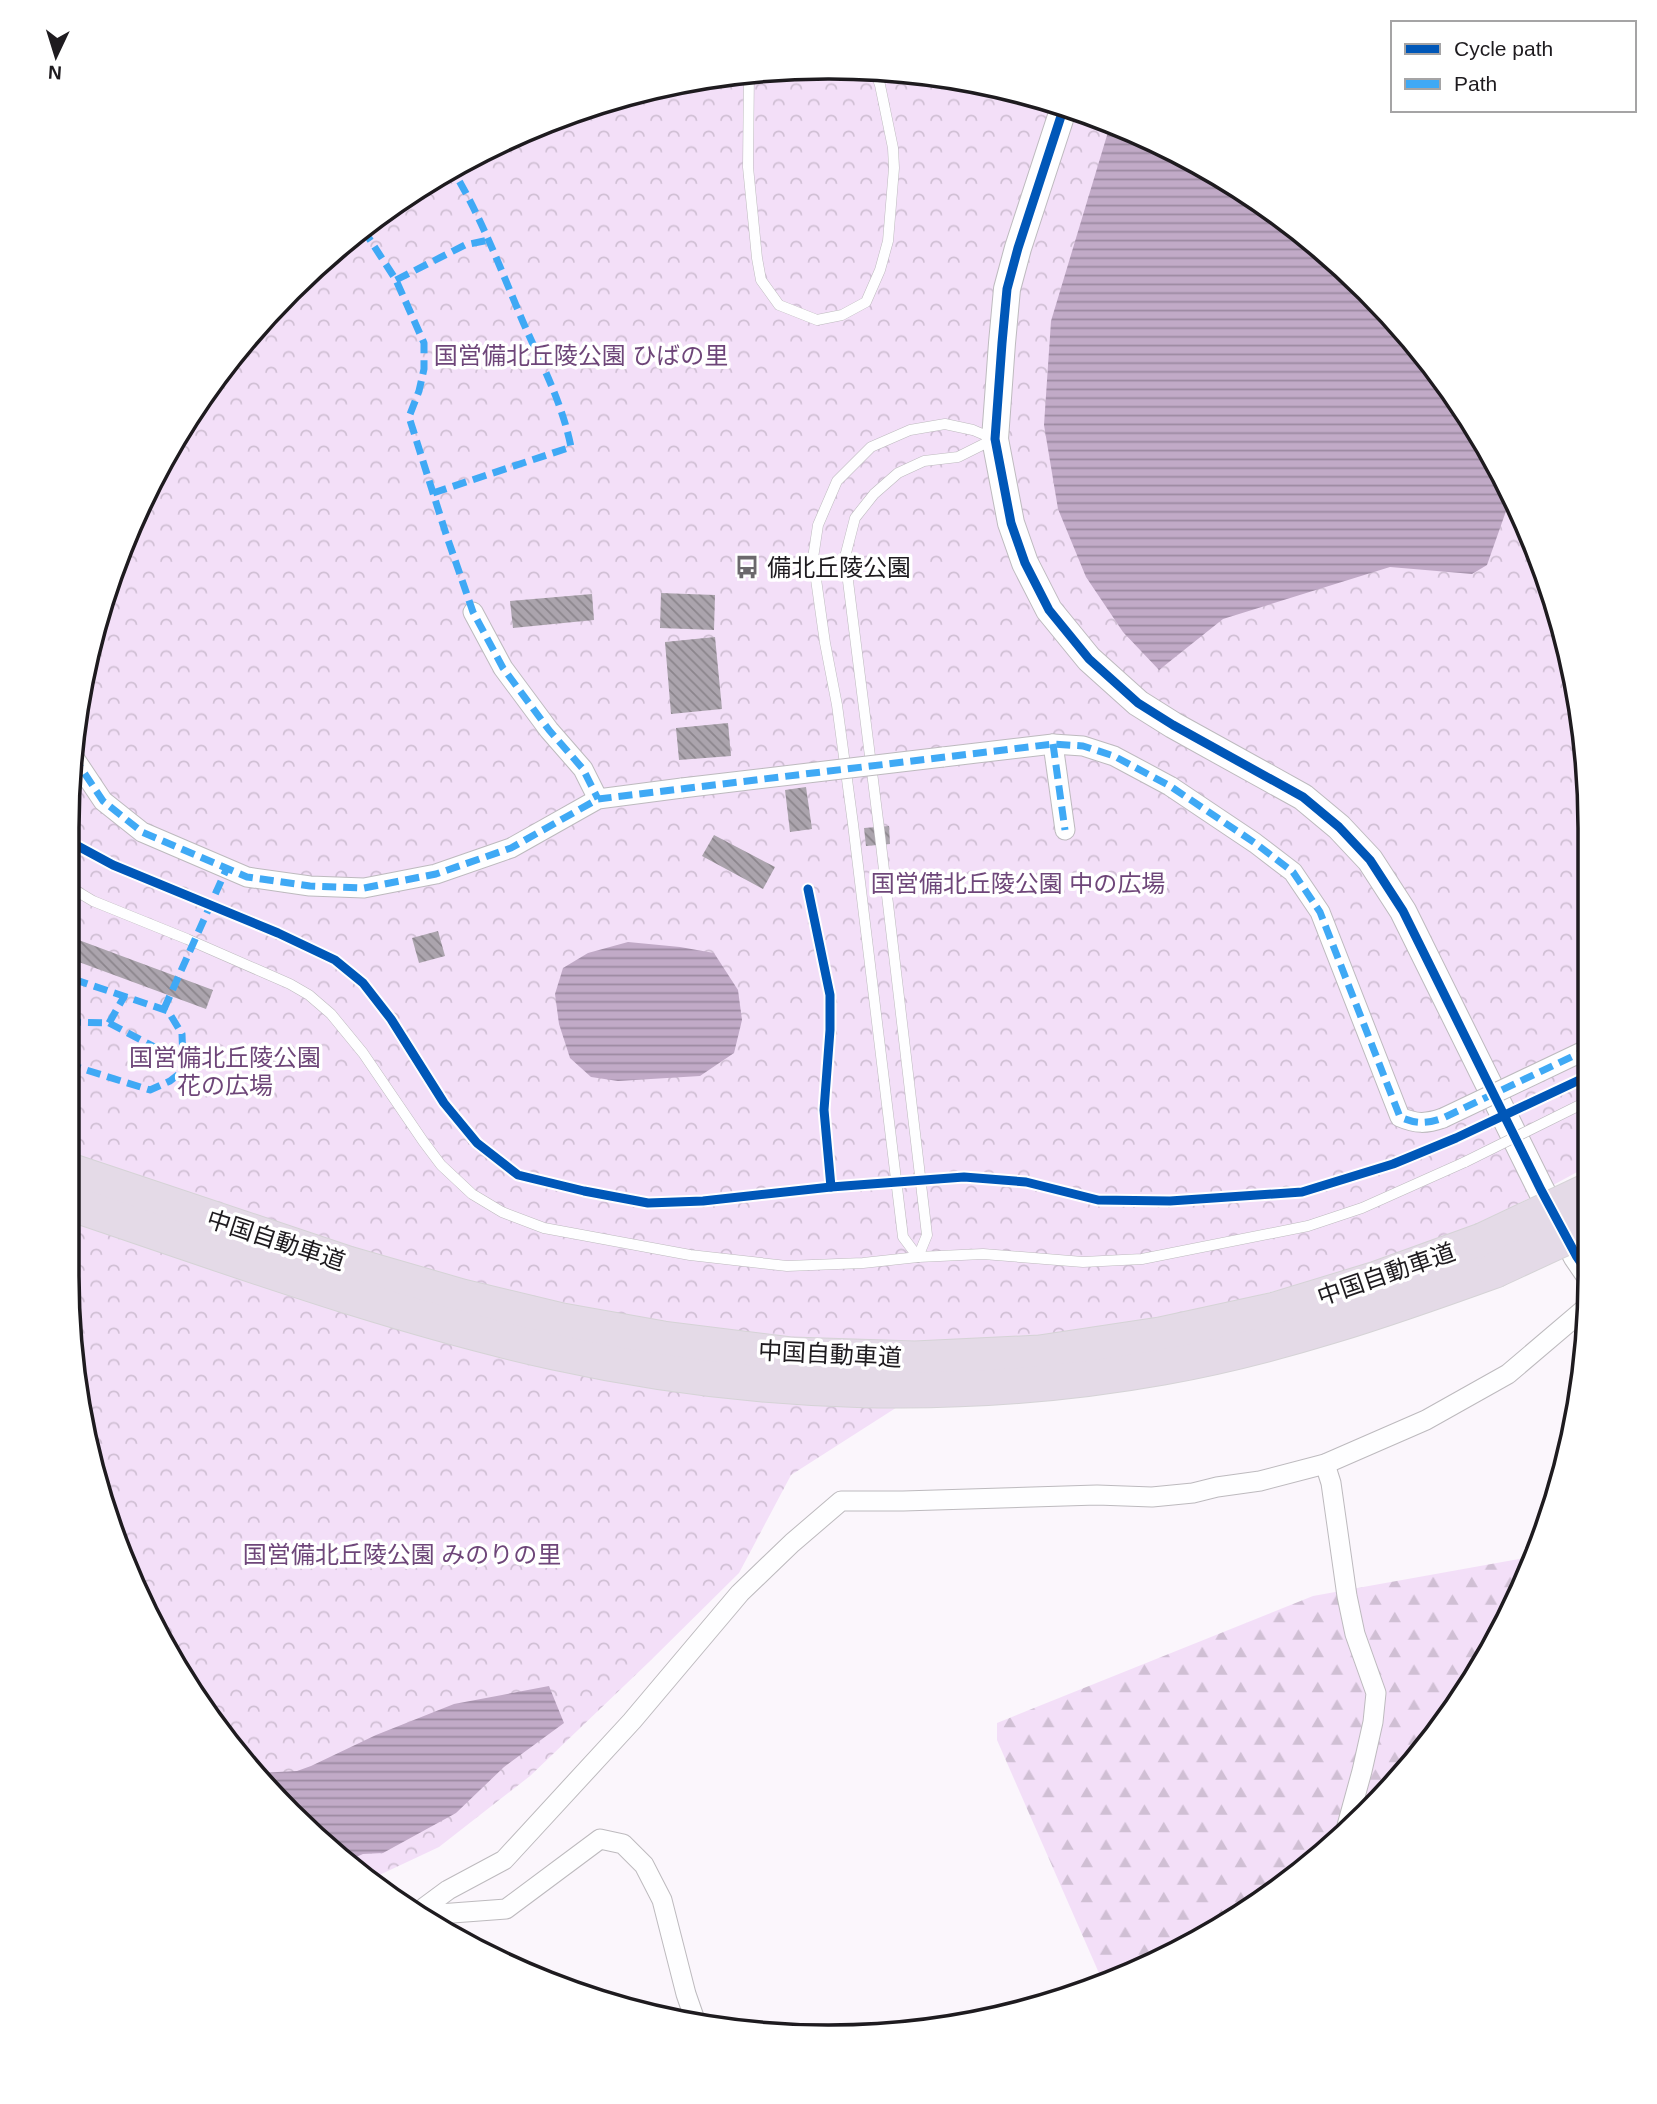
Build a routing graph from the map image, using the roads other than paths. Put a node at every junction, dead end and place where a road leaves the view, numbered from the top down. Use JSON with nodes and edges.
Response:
{"nodes":[{"id":1,"x":878,"y":80,"type":"edge"},
{"id":2,"x":749,"y":83,"type":"edge"},
{"id":3,"x":1061,"y":116,"type":"edge"},
{"id":4,"x":995,"y":439,"type":"junction"},
{"id":5,"x":473,"y":612,"type":"dead end"},
{"id":6,"x":1052,"y":744,"type":"junction"},
{"id":7,"x":81,"y":768,"type":"edge"},
{"id":8,"x":598,"y":799,"type":"junction"},
{"id":9,"x":1065,"y":830,"type":"dead end"},
{"id":10,"x":79,"y":893,"type":"edge"},
{"id":11,"x":1578,"y":1054,"type":"edge"},
{"id":12,"x":1578,"y":1106,"type":"edge"},
{"id":13,"x":79,"y":1174,"type":"edge"},
{"id":14,"x":1578,"y":1198,"type":"edge"},
{"id":15,"x":79,"y":1206,"type":"edge"},
{"id":16,"x":1578,"y":1230,"type":"edge"},
{"id":17,"x":1489,"y":1256,"type":"junction"},
{"id":18,"x":918,"y":1257,"type":"junction"},
{"id":19,"x":1578,"y":1258,"type":"edge"},
{"id":20,"x":1577,"y":1315,"type":"edge"},
{"id":21,"x":1325,"y":1464,"type":"junction"},
{"id":22,"x":1350,"y":1815,"type":"edge"},
{"id":23,"x":427,"y":1908,"type":"edge"},
{"id":24,"x":436,"y":1914,"type":"edge"},
{"id":25,"x":692,"y":2013,"type":"edge"}],
"edges":[{"from":1,"to":2,"type":"lane"},
{"from":3,"to":4,"type":"street"},
{"from":4,"to":18,"type":"lane"},
{"from":4,"to":18,"type":"lane"},
{"from":4,"to":19,"type":"street"},
{"from":5,"to":8,"type":"street"},
{"from":6,"to":8,"type":"street","bridge":true},
{"from":6,"to":9,"type":"street"},
{"from":6,"to":11,"type":"street","bridge":true},
{"from":7,"to":8,"type":"street"},
{"from":10,"to":18,"type":"lane"},
{"from":12,"to":18,"type":"lane","bridge":true},
{"from":13,"to":17,"type":"highway","name":"中国自動車道"},
{"from":14,"to":17,"type":"highway","name":"中国自動車道","bridge":true},
{"from":15,"to":17,"type":"highway","name":"中国自動車道"},
{"from":16,"to":17,"type":"highway","name":"中国自動車道","bridge":true},
{"from":20,"to":21,"type":"street"},
{"from":21,"to":22,"type":"street"},
{"from":21,"to":23,"type":"street"},
{"from":24,"to":25,"type":"street"}]}
